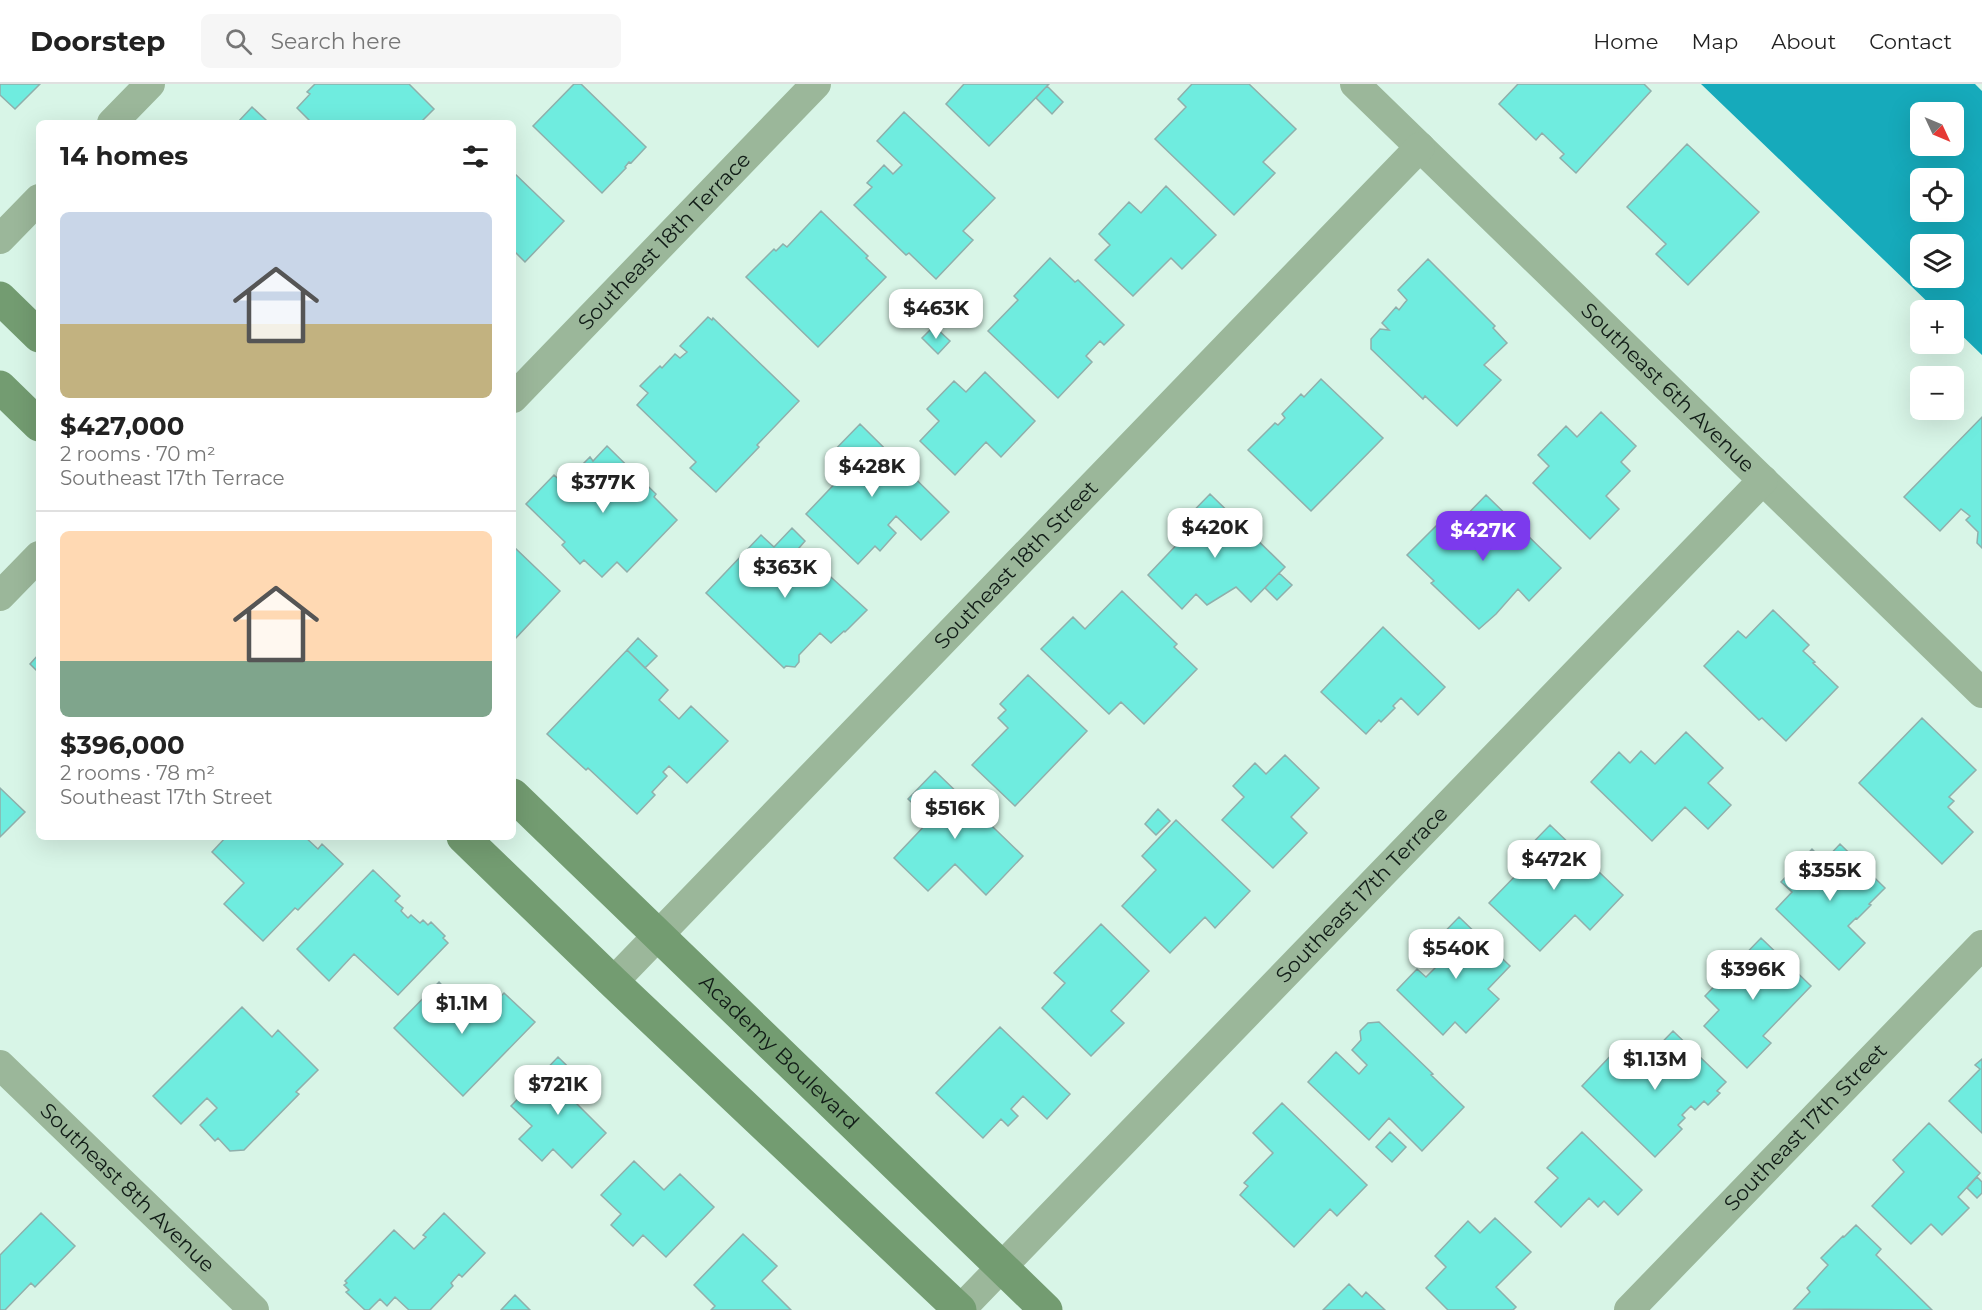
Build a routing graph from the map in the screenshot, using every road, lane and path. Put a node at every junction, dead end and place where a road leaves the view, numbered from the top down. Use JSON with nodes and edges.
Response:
{"nodes":[{"id":1,"x":150,"y":84,"type":"edge"},
{"id":2,"x":816,"y":84,"type":"edge"},
{"id":3,"x":1355,"y":84,"type":"edge"},
{"id":4,"x":115,"y":120,"type":"edge"},
{"id":5,"x":1420,"y":147,"type":"junction"},
{"id":6,"x":36,"y":202,"type":"edge"},
{"id":7,"x":0,"y":239,"type":"edge"},
{"id":8,"x":0,"y":298,"type":"edge"},
{"id":9,"x":36,"y":333,"type":"edge"},
{"id":10,"x":0,"y":387,"type":"edge"},
{"id":11,"x":516,"y":395,"type":"edge"},
{"id":12,"x":36,"y":422,"type":"edge"},
{"id":13,"x":1763,"y":480,"type":"junction"},
{"id":14,"x":36,"y":559,"type":"edge"},
{"id":15,"x":0,"y":596,"type":"edge"},
{"id":16,"x":1982,"y":693,"type":"edge"},
{"id":17,"x":516,"y":798,"type":"edge"},
{"id":18,"x":466,"y":840,"type":"edge"},
{"id":19,"x":658,"y":935,"type":"junction"},
{"id":20,"x":1982,"y":945,"type":"edge"},
{"id":21,"x":613,"y":982,"type":"junction"},
{"id":22,"x":0,"y":1065,"type":"edge"},
{"id":23,"x":1002,"y":1267,"type":"junction"},
{"id":24,"x":254,"y":1310,"type":"edge"},
{"id":25,"x":960,"y":1310,"type":"edge"},
{"id":26,"x":1046,"y":1310,"type":"edge"},
{"id":27,"x":1629,"y":1310,"type":"edge"}],
"edges":[{"from":1,"to":4,"type":"street"},
{"from":2,"to":11,"type":"street","name":"Southeast 18th Terrace"},
{"from":3,"to":5,"type":"street","name":"Southeast 6th Avenue"},
{"from":5,"to":13,"type":"street","name":"Southeast 6th Avenue"},
{"from":5,"to":19,"type":"street","name":"Southeast 18th Street"},
{"from":6,"to":7,"type":"street"},
{"from":8,"to":9,"type":"street"},
{"from":10,"to":12,"type":"street"},
{"from":13,"to":16,"type":"street","name":"Southeast 6th Avenue"},
{"from":13,"to":23,"type":"street","name":"Southeast 17th Terrace"},
{"from":14,"to":15,"type":"street"},
{"from":17,"to":19,"type":"street","name":"Academy Boulevard"},
{"from":18,"to":21,"type":"street"},
{"from":19,"to":21,"type":"street","name":"Southeast 18th Street"},
{"from":19,"to":23,"type":"street","name":"Academy Boulevard"},
{"from":20,"to":27,"type":"street","name":"Southeast 17th Street"},
{"from":21,"to":25,"type":"street"},
{"from":22,"to":24,"type":"street","name":"Southeast 8th Avenue"},
{"from":23,"to":25,"type":"street","name":"Southeast 17th Terrace"},
{"from":23,"to":26,"type":"street","name":"Academy Boulevard"}]}
